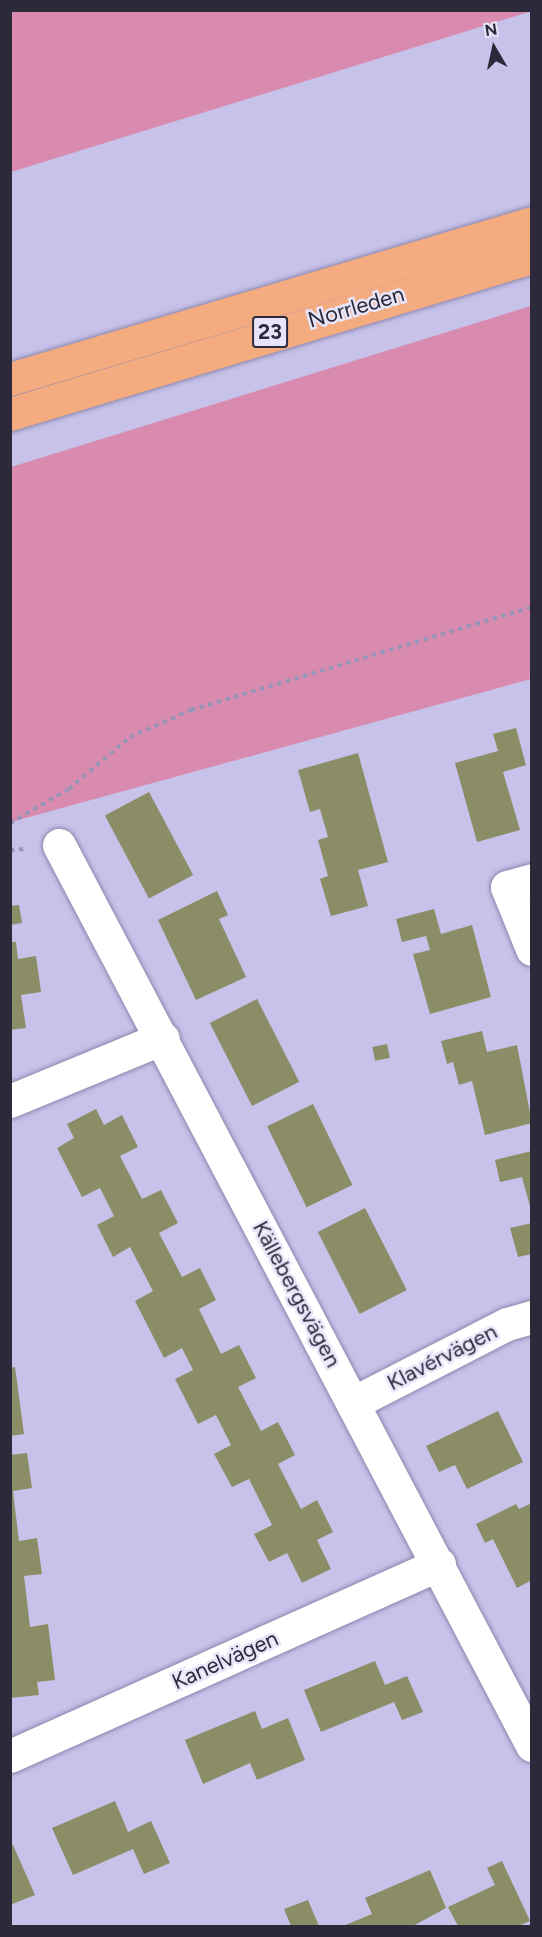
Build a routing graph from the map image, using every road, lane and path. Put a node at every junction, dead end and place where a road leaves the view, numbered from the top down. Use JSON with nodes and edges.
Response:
{"nodes":[{"id":1,"x":531,"y":223,"type":"edge"},
{"id":2,"x":531,"y":257,"type":"edge"},
{"id":3,"x":10,"y":379,"type":"edge"},
{"id":4,"x":10,"y":414,"type":"edge"},
{"id":5,"x":531,"y":607,"type":"edge"},
{"id":6,"x":10,"y":823,"type":"edge"},
{"id":7,"x":59,"y":844,"type":"dead end"},
{"id":8,"x":531,"y":880,"type":"edge"},
{"id":9,"x":531,"y":949,"type":"edge"},
{"id":10,"x":163,"y":1038,"type":"junction"},
{"id":11,"x":10,"y":1101,"type":"edge"},
{"id":12,"x":531,"y":1317,"type":"edge"},
{"id":13,"x":354,"y":1402,"type":"junction"},
{"id":14,"x":439,"y":1564,"type":"junction"},
{"id":15,"x":531,"y":1745,"type":"edge"},
{"id":16,"x":10,"y":1756,"type":"edge"}],
"edges":[{"from":1,"to":3,"type":"highway","name":"Norrleden","number":"23"},
{"from":2,"to":4,"type":"highway","name":"Norrleden","number":"23"},
{"from":5,"to":6,"type":"path"},
{"from":7,"to":10,"type":"street","name":"Källebergsvägen"},
{"from":8,"to":9,"type":"street"},
{"from":10,"to":11,"type":"street"},
{"from":10,"to":13,"type":"street","name":"Källebergsvägen"},
{"from":12,"to":13,"type":"street","name":"Klavérvägen"},
{"from":13,"to":14,"type":"street","name":"Källebergsvägen"},
{"from":14,"to":15,"type":"street","name":"Källebergsvägen"},
{"from":14,"to":16,"type":"street","name":"Kanelvägen"}]}
